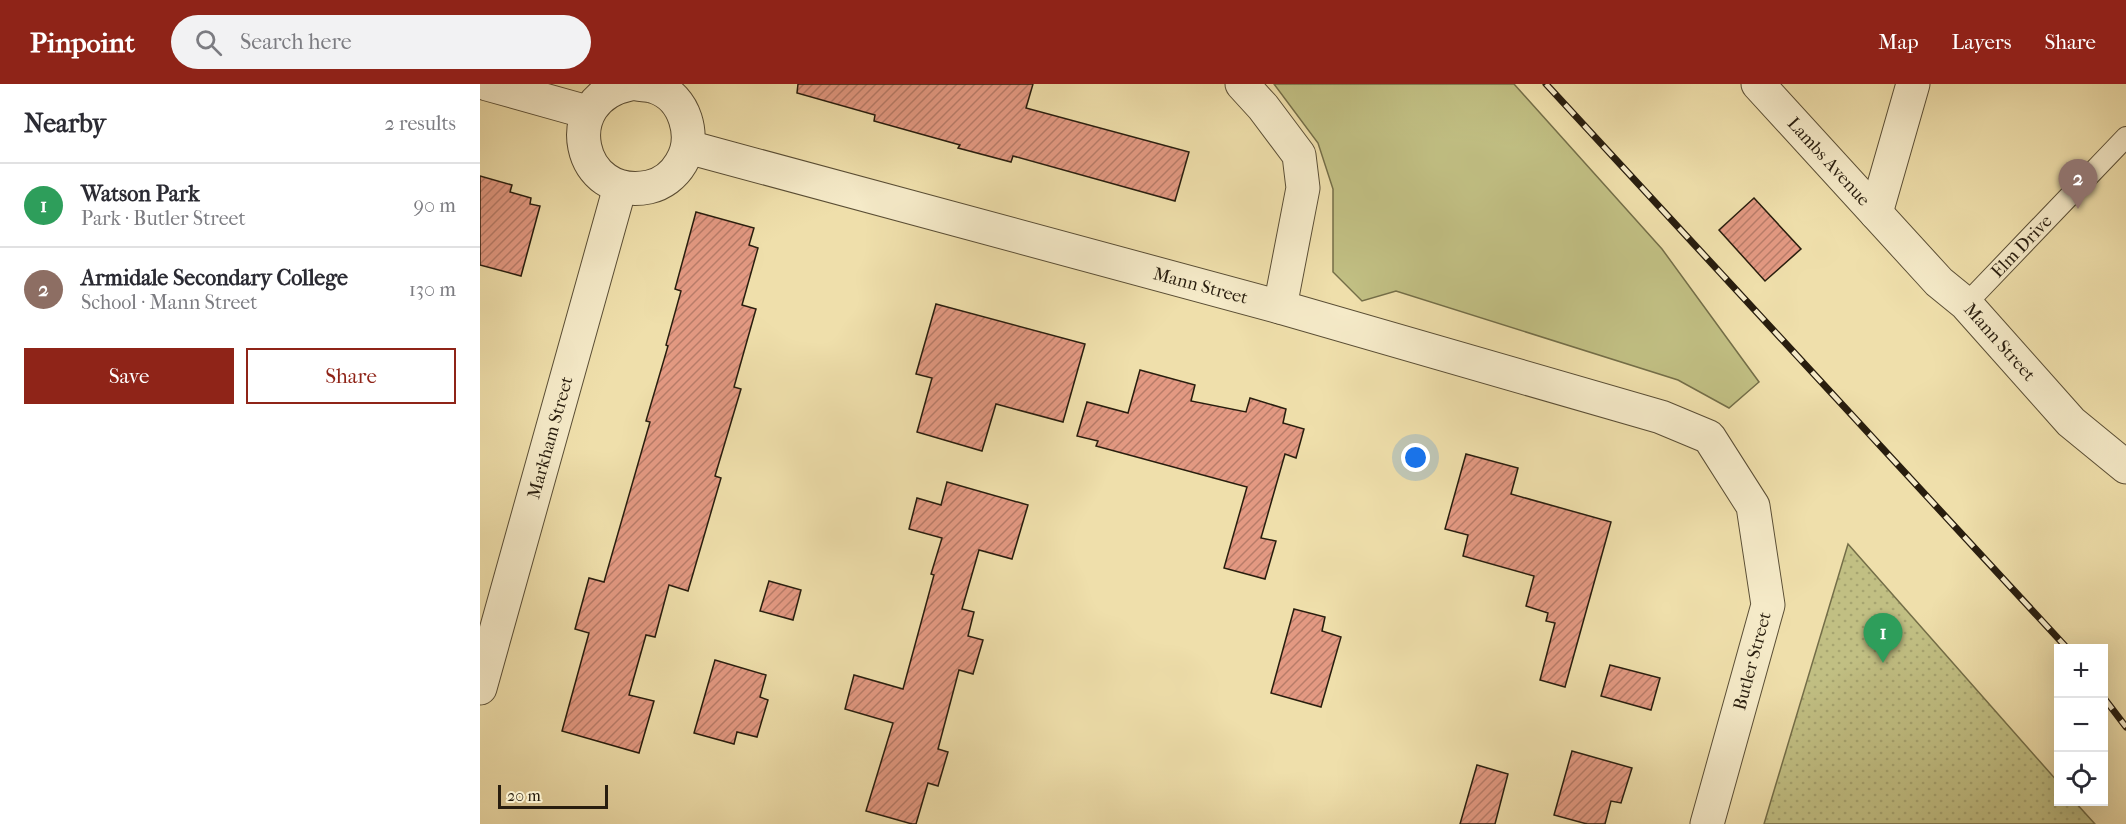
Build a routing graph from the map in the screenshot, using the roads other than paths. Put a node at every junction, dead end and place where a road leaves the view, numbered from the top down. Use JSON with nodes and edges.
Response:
{"nodes":[{"id":1,"x":487,"y":84,"type":"edge"},
{"id":2,"x":1242,"y":84,"type":"edge"},
{"id":3,"x":1758,"y":84,"type":"edge"},
{"id":4,"x":1913,"y":84,"type":"edge"},
{"id":5,"x":644,"y":85,"type":"edge"},
{"id":6,"x":587,"y":112,"type":"junction"},
{"id":7,"x":2126,"y":137,"type":"edge"},
{"id":8,"x":688,"y":147,"type":"junction"},
{"id":9,"x":620,"y":187,"type":"junction"},
{"id":10,"x":1876,"y":213,"type":"junction"},
{"id":11,"x":1966,"y":304,"type":"junction"},
{"id":12,"x":1280,"y":307,"type":"junction"},
{"id":13,"x":1709,"y":436,"type":"joint"},
{"id":14,"x":2126,"y":467,"type":"edge"},
{"id":15,"x":480,"y":688,"type":"edge"},
{"id":16,"x":1707,"y":824,"type":"edge"}],
"edges":[{"from":1,"to":6,"type":"street"},
{"from":2,"to":12,"type":"street"},
{"from":3,"to":10,"type":"street","name":"Lambs Avenue"},
{"from":4,"to":10,"type":"street"},
{"from":5,"to":6,"type":"street"},
{"from":5,"to":8,"type":"street"},
{"from":6,"to":9,"type":"street"},
{"from":7,"to":11,"type":"lane","name":"Elm Drive"},
{"from":8,"to":9,"type":"street"},
{"from":8,"to":12,"type":"street","name":"Mann Street"},
{"from":9,"to":15,"type":"street","name":"Markham Street"},
{"from":10,"to":11,"type":"street","name":"Mann Street"},
{"from":11,"to":14,"type":"street","name":"Mann Street"},
{"from":12,"to":13,"type":"street","name":"Mann Street"},
{"from":13,"to":16,"type":"street","name":"Butler Street"}]}
